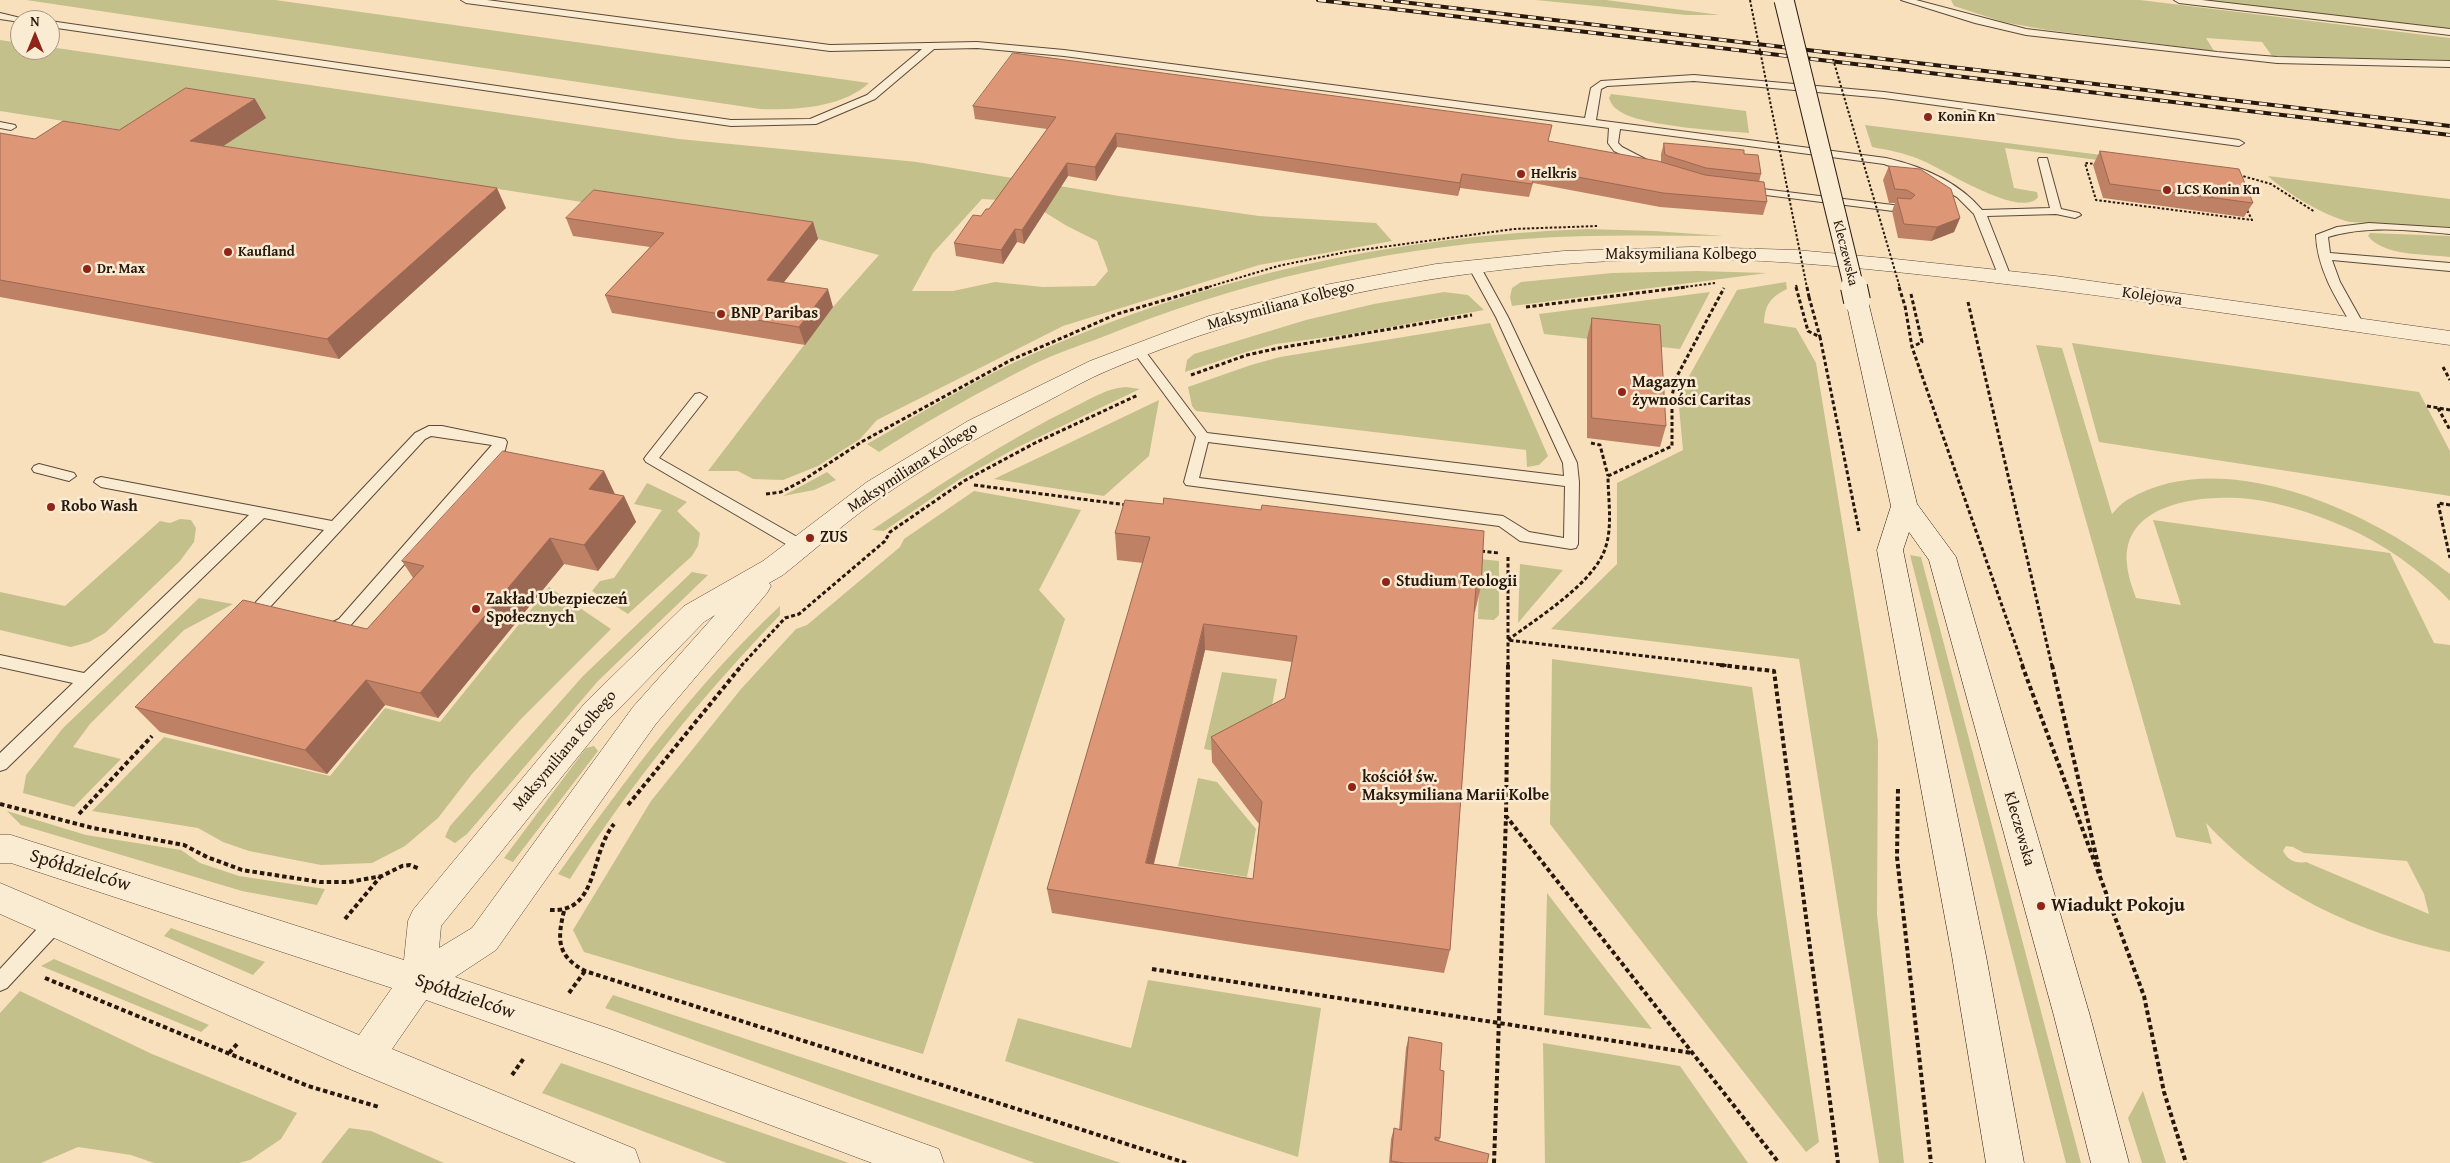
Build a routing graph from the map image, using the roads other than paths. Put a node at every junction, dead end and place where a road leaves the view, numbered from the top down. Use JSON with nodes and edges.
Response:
{"nodes":[{"id":1,"x":466,"y":0,"type":"edge"},
{"id":2,"x":1784,"y":0,"type":"edge"},
{"id":3,"x":1906,"y":0,"type":"edge"},
{"id":4,"x":2178,"y":0,"type":"edge"},
{"id":5,"x":60,"y":25,"type":"edge"},
{"id":6,"x":2450,"y":32,"type":"edge"},
{"id":7,"x":930,"y":47,"type":"junction"},
{"id":8,"x":2450,"y":64,"type":"edge"},
{"id":9,"x":1590,"y":122,"type":"junction"},
{"id":10,"x":1615,"y":125,"type":"junction"},
{"id":11,"x":2239,"y":143,"type":"dead end"},
{"id":12,"x":2043,"y":160,"type":"dead end"},
{"id":13,"x":1660,"y":171,"type":"edge"},
{"id":14,"x":1738,"y":189,"type":"edge"},
{"id":15,"x":1902,"y":209,"type":"edge"},
{"id":16,"x":2056,"y":211,"type":"junction"},
{"id":17,"x":1980,"y":213,"type":"junction"},
{"id":18,"x":2074,"y":215,"type":"dead end"},
{"id":19,"x":2450,"y":231,"type":"edge"},
{"id":20,"x":2324,"y":256,"type":"junction"},
{"id":21,"x":1853,"y":261,"type":"joint"},
{"id":22,"x":1474,"y":266,"type":"junction"},
{"id":23,"x":2450,"y":267,"type":"edge"},
{"id":24,"x":2005,"y":277,"type":"junction"},
{"id":25,"x":2358,"y":325,"type":"junction"},
{"id":26,"x":2450,"y":338,"type":"edge"},
{"id":27,"x":1138,"y":350,"type":"junction"},
{"id":28,"x":700,"y":397,"type":"dead end"},
{"id":29,"x":1203,"y":437,"type":"junction"},
{"id":30,"x":39,"y":470,"type":"dead end"},
{"id":31,"x":69,"y":476,"type":"dead end"},
{"id":32,"x":100,"y":482,"type":"dead end"},
{"id":33,"x":1572,"y":482,"type":"junction"},
{"id":34,"x":1904,"y":506,"type":"junction"},
{"id":35,"x":261,"y":512,"type":"junction"},
{"id":36,"x":337,"y":527,"type":"junction"},
{"id":37,"x":801,"y":546,"type":"junction"},
{"id":38,"x":773,"y":568,"type":"junction"},
{"id":39,"x":0,"y":661,"type":"edge"},
{"id":40,"x":87,"y":680,"type":"junction"},
{"id":41,"x":0,"y":764,"type":"edge"},
{"id":42,"x":0,"y":849,"type":"edge"},
{"id":43,"x":0,"y":898,"type":"edge"},
{"id":44,"x":55,"y":923,"type":"junction"},
{"id":45,"x":419,"y":980,"type":"junction"},
{"id":46,"x":0,"y":982,"type":"edge"},
{"id":47,"x":365,"y":1057,"type":"junction"},
{"id":48,"x":2001,"y":1155,"type":"edge"},
{"id":49,"x":2110,"y":1160,"type":"edge"},
{"id":50,"x":621,"y":1163,"type":"edge"},
{"id":51,"x":925,"y":1163,"type":"edge"}],
"edges":[{"from":1,"to":7,"type":"lane"},
{"from":2,"to":34,"type":"street","name":"Kleczewska","bridge":true},
{"from":3,"to":8,"type":"lane"},
{"from":4,"to":6,"type":"lane"},
{"from":5,"to":7,"type":"lane"},
{"from":7,"to":9,"type":"lane"},
{"from":9,"to":10,"type":"lane"},
{"from":9,"to":11,"type":"lane"},
{"from":10,"to":13,"type":"lane"},
{"from":10,"to":17,"type":"lane"},
{"from":12,"to":16,"type":"lane"},
{"from":14,"to":15,"type":"lane"},
{"from":16,"to":17,"type":"lane"},
{"from":16,"to":18,"type":"lane"},
{"from":17,"to":24,"type":"lane"},
{"from":19,"to":20,"type":"lane"},
{"from":20,"to":23,"type":"lane"},
{"from":20,"to":25,"type":"lane"},
{"from":21,"to":22,"type":"street","name":"Maksymiliana Kolbego"},
{"from":21,"to":24,"type":"street","name":"Kolejowa"},
{"from":22,"to":27,"type":"street","name":"Maksymiliana Kolbego"},
{"from":22,"to":33,"type":"lane"},
{"from":24,"to":25,"type":"street","name":"Kolejowa"},
{"from":25,"to":26,"type":"street","name":"Kolejowa"},
{"from":27,"to":29,"type":"lane"},
{"from":27,"to":37,"type":"street","name":"Maksymiliana Kolbego"},
{"from":28,"to":37,"type":"lane"},
{"from":29,"to":33,"type":"lane"},
{"from":29,"to":33,"type":"lane"},
{"from":30,"to":31,"type":"lane"},
{"from":32,"to":35,"type":"lane"},
{"from":34,"to":48,"type":"street"},
{"from":34,"to":49,"type":"street","name":"Kleczewska"},
{"from":35,"to":36,"type":"lane"},
{"from":35,"to":40,"type":"lane"},
{"from":36,"to":36,"type":"lane"},
{"from":37,"to":38,"type":"street","name":"Maksymiliana Kolbego"},
{"from":38,"to":45,"type":"street","name":"Maksymiliana Kolbego"},
{"from":38,"to":45,"type":"street","name":"Maksymiliana Kolbego"},
{"from":39,"to":40,"type":"lane"},
{"from":40,"to":41,"type":"lane"},
{"from":42,"to":45,"type":"street","name":"Spółdzielców"},
{"from":43,"to":44,"type":"street"},
{"from":44,"to":46,"type":"lane"},
{"from":44,"to":47,"type":"street"},
{"from":45,"to":47,"type":"street","name":"Maksymiliana Kolbego"},
{"from":45,"to":51,"type":"street","name":"Spółdzielców"},
{"from":47,"to":50,"type":"street"}]}
